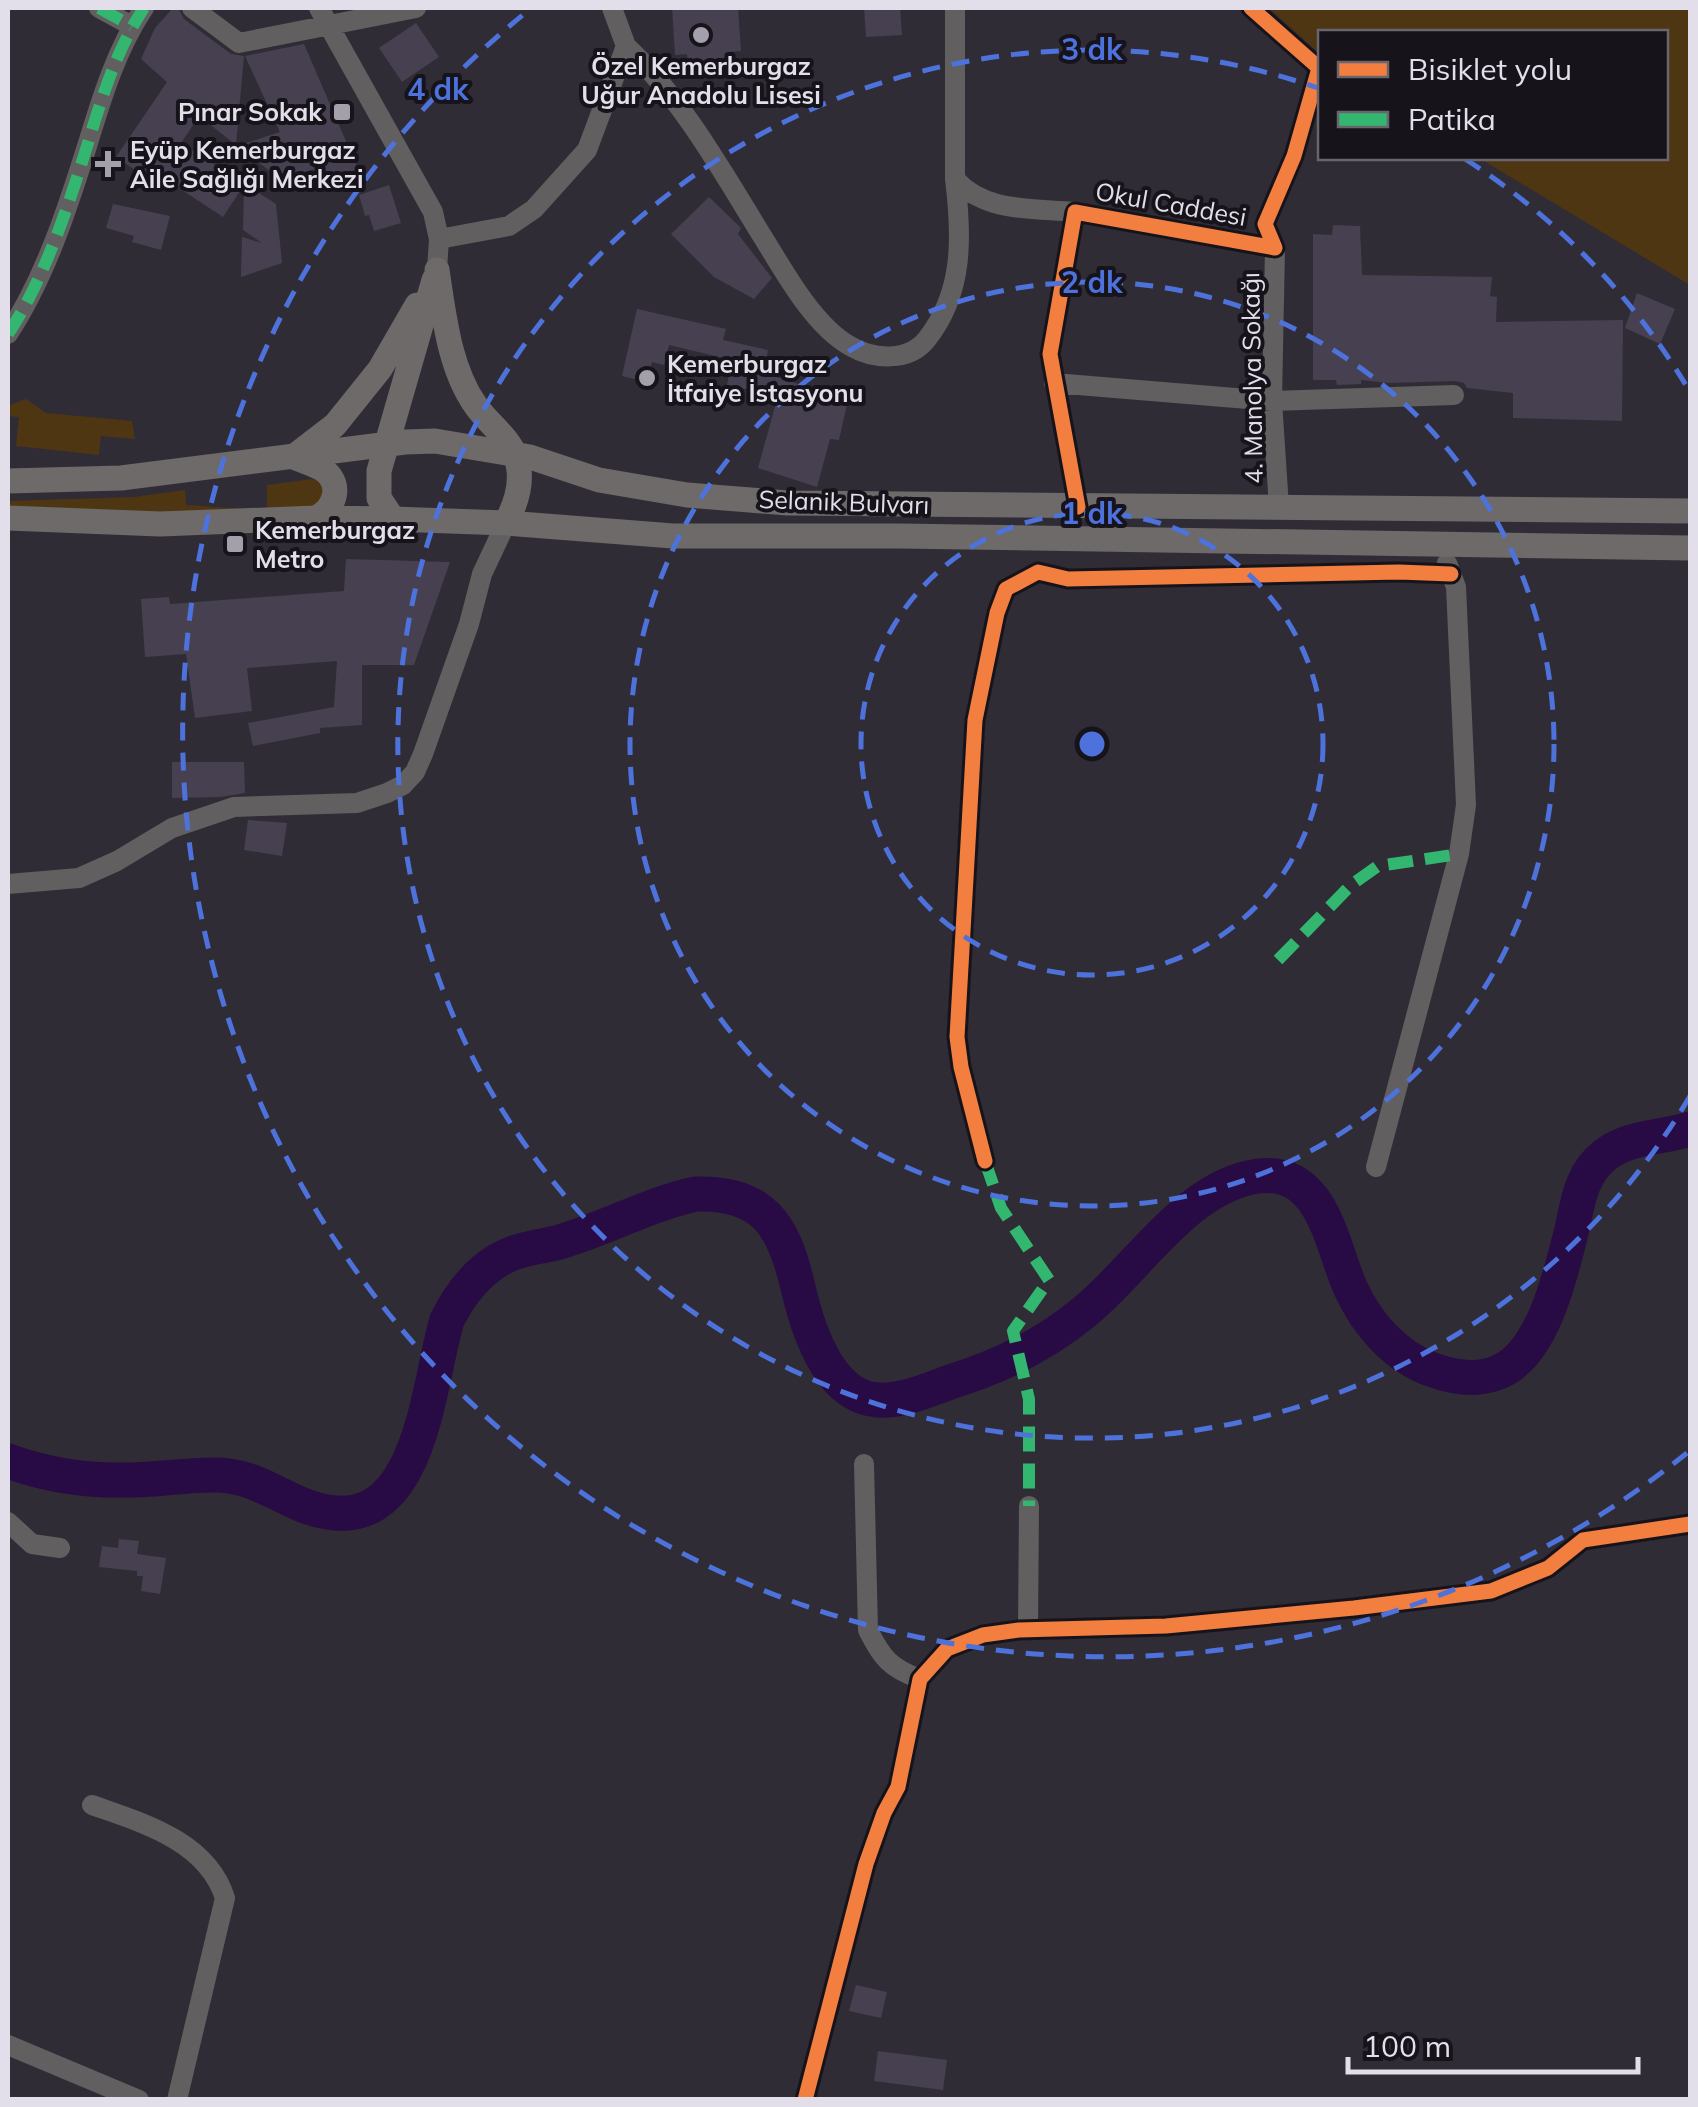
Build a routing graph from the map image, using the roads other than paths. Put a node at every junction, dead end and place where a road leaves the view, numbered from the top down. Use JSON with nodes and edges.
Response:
{"nodes":[{"id":1,"x":99,"y":8,"type":"edge"},
{"id":2,"x":192,"y":8,"type":"edge"},
{"id":3,"x":416,"y":8,"type":"edge"},
{"id":4,"x":612,"y":8,"type":"edge"},
{"id":5,"x":955,"y":8,"type":"edge"},
{"id":6,"x":1251,"y":8,"type":"edge"},
{"id":7,"x":138,"y":16,"type":"edge"},
{"id":8,"x":323,"y":16,"type":"edge"},
{"id":9,"x":626,"y":46,"type":"junction"},
{"id":10,"x":1318,"y":67,"type":"edge"},
{"id":11,"x":1318,"y":72,"type":"edge"},
{"id":12,"x":955,"y":179,"type":"junction"},
{"id":13,"x":1076,"y":212,"type":"junction"},
{"id":14,"x":439,"y":239,"type":"junction"},
{"id":15,"x":1275,"y":248,"type":"junction"},
{"id":16,"x":437,"y":270,"type":"junction"},
{"id":17,"x":8,"y":334,"type":"edge"},
{"id":18,"x":1054,"y":383,"type":"junction"},
{"id":19,"x":1454,"y":396,"type":"dead end"},
{"id":20,"x":1272,"y":401,"type":"junction"},
{"id":21,"x":385,"y":444,"type":"junction"},
{"id":22,"x":515,"y":454,"type":"junction"},
{"id":23,"x":294,"y":457,"type":"junction"},
{"id":24,"x":8,"y":481,"type":"edge"},
{"id":25,"x":1078,"y":507,"type":"junction"},
{"id":26,"x":1279,"y":508,"type":"junction"},
{"id":27,"x":1489,"y":508,"type":"junction"},
{"id":28,"x":1690,"y":510,"type":"edge"},
{"id":29,"x":8,"y":518,"type":"edge"},
{"id":30,"x":316,"y":518,"type":"junction"},
{"id":31,"x":393,"y":519,"type":"junction"},
{"id":32,"x":506,"y":523,"type":"junction"},
{"id":33,"x":1440,"y":544,"type":"junction"},
{"id":34,"x":1490,"y":545,"type":"junction"},
{"id":35,"x":1690,"y":548,"type":"edge"},
{"id":36,"x":1452,"y":574,"type":"junction"},
{"id":37,"x":8,"y":884,"type":"edge"},
{"id":38,"x":985,"y":1161,"type":"dead end"},
{"id":39,"x":1376,"y":1168,"type":"dead end"},
{"id":40,"x":864,"y":1464,"type":"dead end"},
{"id":41,"x":1029,"y":1506,"type":"dead end"},
{"id":42,"x":8,"y":1522,"type":"edge"},
{"id":43,"x":1690,"y":1524,"type":"edge"},
{"id":44,"x":60,"y":1548,"type":"dead end"},
{"id":45,"x":1028,"y":1629,"type":"junction"},
{"id":46,"x":920,"y":1680,"type":"junction"},
{"id":47,"x":92,"y":1805,"type":"dead end"},
{"id":48,"x":8,"y":2045,"type":"edge"},
{"id":49,"x":140,"y":2100,"type":"edge"},
{"id":50,"x":176,"y":2100,"type":"edge"},
{"id":51,"x":805,"y":2100,"type":"edge"}],
"edges":[{"from":1,"to":7,"type":"street"},
{"from":2,"to":8,"type":"street"},
{"from":3,"to":8,"type":"street"},
{"from":4,"to":9,"type":"street"},
{"from":5,"to":12,"type":"street"},
{"from":6,"to":10,"type":"street","name":"Okul Caddesi"},
{"from":7,"to":17,"type":"street"},
{"from":8,"to":14,"type":"street"},
{"from":9,"to":12,"type":"street"},
{"from":9,"to":14,"type":"street"},
{"from":11,"to":15,"type":"street","name":"Okul Caddesi"},
{"from":12,"to":13,"type":"street"},
{"from":13,"to":15,"type":"street","name":"Okul Caddesi"},
{"from":13,"to":18,"type":"street","name":"Okul Caddesi"},
{"from":14,"to":16,"type":"street"},
{"from":15,"to":20,"type":"street","name":"4. Manolya Sokağı"},
{"from":16,"to":21,"type":"main road"},
{"from":16,"to":22,"type":"main road"},
{"from":16,"to":23,"type":"main road"},
{"from":18,"to":20,"type":"street"},
{"from":18,"to":25,"type":"street","name":"Okul Caddesi"},
{"from":19,"to":20,"type":"street"},
{"from":20,"to":26,"type":"street","name":"4. Manolya Sokağı"},
{"from":21,"to":22,"type":"main road","name":"Selanik Bulvarı"},
{"from":21,"to":23,"type":"main road","name":"Selanik Bulvarı"},
{"from":21,"to":31,"type":"main road"},
{"from":22,"to":25,"type":"main road","name":"Selanik Bulvarı"},
{"from":22,"to":32,"type":"main road"},
{"from":23,"to":24,"type":"main road","name":"Selanik Bulvarı"},
{"from":23,"to":30,"type":"main road"},
{"from":25,"to":26,"type":"main road","name":"Selanik Bulvarı"},
{"from":26,"to":27,"type":"main road","name":"Selanik Bulvarı"},
{"from":27,"to":28,"type":"main road","name":"Selanik Bulvarı"},
{"from":27,"to":34,"type":"main road"},
{"from":29,"to":30,"type":"main road","name":"Selanik Bulvarı"},
{"from":30,"to":31,"type":"main road","name":"Selanik Bulvarı"},
{"from":31,"to":32,"type":"main road","name":"Selanik Bulvarı"},
{"from":32,"to":33,"type":"main road","name":"Selanik Bulvarı"},
{"from":32,"to":37,"type":"street"},
{"from":33,"to":34,"type":"main road","name":"Selanik Bulvarı"},
{"from":33,"to":36,"type":"street"},
{"from":34,"to":35,"type":"main road","name":"Selanik Bulvarı"},
{"from":36,"to":38,"type":"street"},
{"from":36,"to":39,"type":"street"},
{"from":40,"to":46,"type":"street"},
{"from":41,"to":45,"type":"street"},
{"from":42,"to":44,"type":"street"},
{"from":43,"to":45,"type":"street"},
{"from":45,"to":46,"type":"street"},
{"from":46,"to":51,"type":"street"},
{"from":47,"to":50,"type":"street"},
{"from":48,"to":49,"type":"street"}]}
